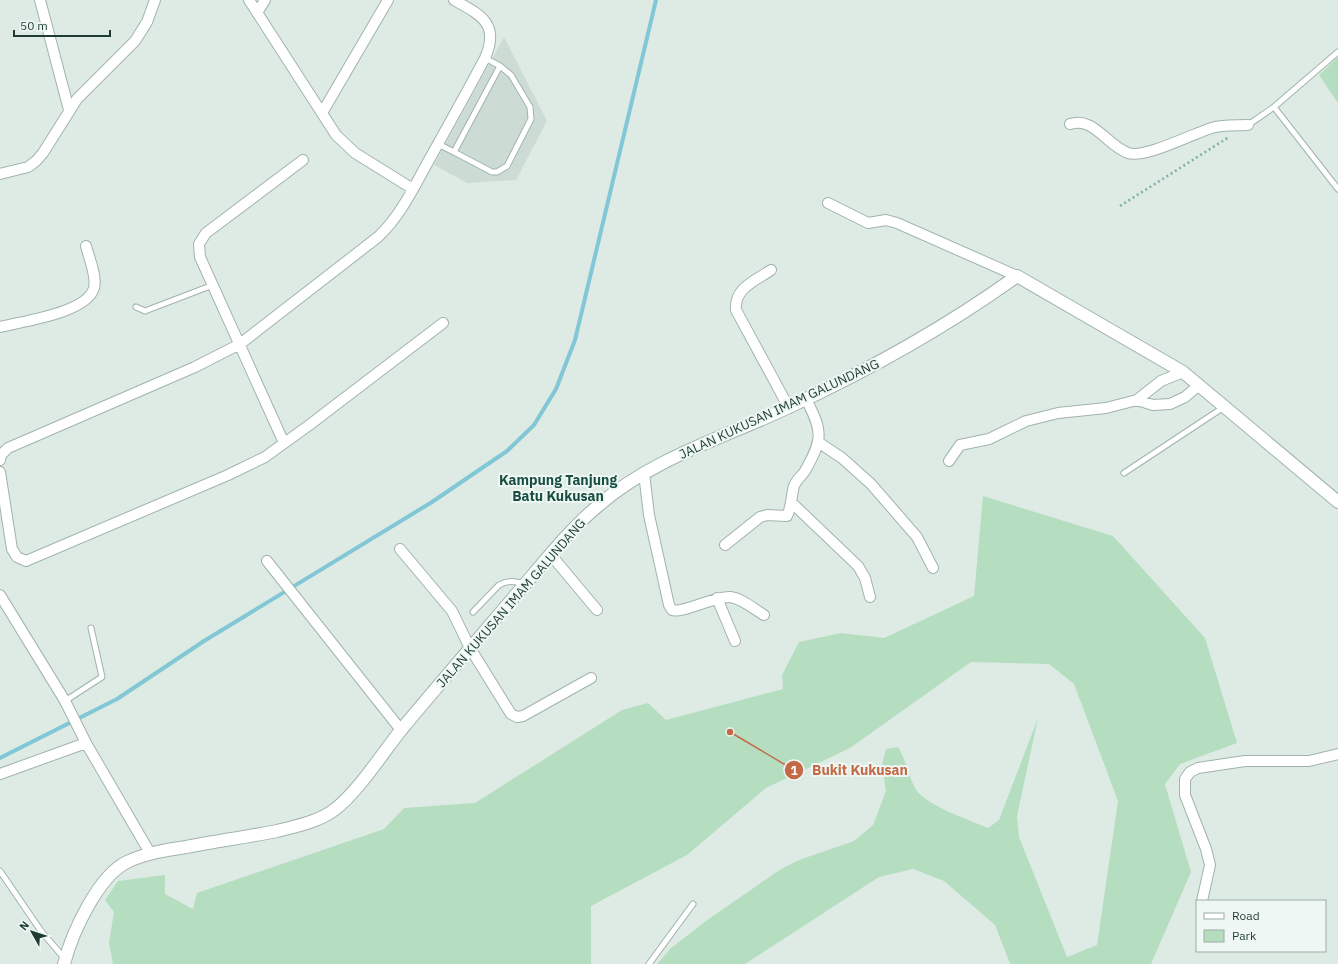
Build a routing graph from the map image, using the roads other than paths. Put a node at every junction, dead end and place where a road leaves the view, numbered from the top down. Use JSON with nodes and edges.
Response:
{"nodes":[{"id":1,"x":40,"y":0,"type":"edge"},
{"id":2,"x":155,"y":0,"type":"edge"},
{"id":3,"x":249,"y":0,"type":"edge"},
{"id":4,"x":265,"y":0,"type":"edge"},
{"id":5,"x":388,"y":0,"type":"edge"},
{"id":6,"x":454,"y":0,"type":"edge"},
{"id":7,"x":257,"y":12,"type":"junction"},
{"id":8,"x":1338,"y":52,"type":"edge"},
{"id":9,"x":485,"y":58,"type":"junction"},
{"id":10,"x":500,"y":66,"type":"junction"},
{"id":11,"x":1274,"y":106,"type":"junction"},
{"id":12,"x":68,"y":110,"type":"junction"},
{"id":13,"x":322,"y":112,"type":"junction"},
{"id":14,"x":1070,"y":124,"type":"dead end"},
{"id":15,"x":1248,"y":125,"type":"joint"},
{"id":16,"x":438,"y":144,"type":"junction"},
{"id":17,"x":454,"y":152,"type":"junction"},
{"id":18,"x":303,"y":160,"type":"dead end"},
{"id":19,"x":0,"y":174,"type":"edge"},
{"id":20,"x":413,"y":189,"type":"junction"},
{"id":21,"x":1338,"y":189,"type":"edge"},
{"id":22,"x":828,"y":203,"type":"dead end"},
{"id":23,"x":86,"y":246,"type":"dead end"},
{"id":24,"x":771,"y":270,"type":"dead end"},
{"id":25,"x":1017,"y":276,"type":"junction"},
{"id":26,"x":213,"y":285,"type":"junction"},
{"id":27,"x":136,"y":307,"type":"dead end"},
{"id":28,"x":443,"y":322,"type":"dead end"},
{"id":29,"x":0,"y":327,"type":"edge"},
{"id":30,"x":240,"y":344,"type":"junction"},
{"id":31,"x":1183,"y":372,"type":"junction"},
{"id":32,"x":1199,"y":385,"type":"junction"},
{"id":33,"x":806,"y":399,"type":"junction"},
{"id":34,"x":1137,"y":400,"type":"junction"},
{"id":35,"x":1225,"y":407,"type":"junction"},
{"id":36,"x":789,"y":408,"type":"junction"},
{"id":37,"x":818,"y":442,"type":"junction"},
{"id":38,"x":284,"y":443,"type":"junction"},
{"id":39,"x":0,"y":460,"type":"edge"},
{"id":40,"x":949,"y":461,"type":"dead end"},
{"id":41,"x":0,"y":472,"type":"edge"},
{"id":42,"x":1124,"y":473,"type":"dead end"},
{"id":43,"x":644,"y":474,"type":"junction"},
{"id":44,"x":1338,"y":502,"type":"edge"},
{"id":45,"x":792,"y":503,"type":"junction"},
{"id":46,"x":725,"y":545,"type":"dead end"},
{"id":47,"x":400,"y":549,"type":"dead end"},
{"id":48,"x":551,"y":555,"type":"junction"},
{"id":49,"x":267,"y":561,"type":"dead end"},
{"id":50,"x":933,"y":568,"type":"dead end"},
{"id":51,"x":525,"y":584,"type":"junction"},
{"id":52,"x":0,"y":595,"type":"edge"},
{"id":53,"x":870,"y":597,"type":"dead end"},
{"id":54,"x":717,"y":598,"type":"junction"},
{"id":55,"x":597,"y":610,"type":"dead end"},
{"id":56,"x":473,"y":612,"type":"dead end"},
{"id":57,"x":764,"y":615,"type":"dead end"},
{"id":58,"x":91,"y":628,"type":"dead end"},
{"id":59,"x":735,"y":641,"type":"dead end"},
{"id":60,"x":470,"y":648,"type":"junction"},
{"id":61,"x":591,"y":678,"type":"dead end"},
{"id":62,"x":67,"y":705,"type":"junction"},
{"id":63,"x":401,"y":730,"type":"junction"},
{"id":64,"x":85,"y":740,"type":"junction"},
{"id":65,"x":1338,"y":754,"type":"edge"},
{"id":66,"x":0,"y":774,"type":"edge"},
{"id":67,"x":150,"y":853,"type":"junction"},
{"id":68,"x":0,"y":871,"type":"edge"},
{"id":69,"x":1202,"y":900,"type":"edge"},
{"id":70,"x":692,"y":904,"type":"dead end"},
{"id":71,"x":65,"y":962,"type":"edge"},
{"id":72,"x":649,"y":964,"type":"edge"}],
"edges":[{"from":1,"to":12,"type":"street"},
{"from":2,"to":12,"type":"street"},
{"from":3,"to":7,"type":"street"},
{"from":4,"to":7,"type":"street"},
{"from":5,"to":13,"type":"street"},
{"from":6,"to":9,"type":"street"},
{"from":7,"to":13,"type":"street"},
{"from":8,"to":11,"type":"lane"},
{"from":9,"to":10,"type":"lane"},
{"from":9,"to":16,"type":"street"},
{"from":10,"to":17,"type":"lane"},
{"from":10,"to":17,"type":"lane"},
{"from":11,"to":15,"type":"lane"},
{"from":11,"to":21,"type":"lane"},
{"from":12,"to":19,"type":"street"},
{"from":13,"to":20,"type":"street"},
{"from":14,"to":15,"type":"street"},
{"from":16,"to":17,"type":"lane"},
{"from":16,"to":20,"type":"street"},
{"from":18,"to":26,"type":"street"},
{"from":20,"to":30,"type":"street"},
{"from":22,"to":25,"type":"street"},
{"from":23,"to":29,"type":"street"},
{"from":24,"to":36,"type":"street"},
{"from":25,"to":31,"type":"street"},
{"from":25,"to":33,"type":"street","name":"JALAN KUKUSAN IMAM GALUNDANG"},
{"from":26,"to":27,"type":"lane"},
{"from":26,"to":30,"type":"street"},
{"from":28,"to":38,"type":"street"},
{"from":30,"to":38,"type":"street"},
{"from":30,"to":39,"type":"street"},
{"from":31,"to":32,"type":"street"},
{"from":31,"to":34,"type":"street"},
{"from":32,"to":34,"type":"street"},
{"from":32,"to":35,"type":"street"},
{"from":33,"to":36,"type":"street","name":"JALAN KUKUSAN IMAM GALUNDANG"},
{"from":33,"to":37,"type":"street"},
{"from":34,"to":40,"type":"street"},
{"from":35,"to":42,"type":"lane"},
{"from":35,"to":44,"type":"street"},
{"from":36,"to":43,"type":"street","name":"JALAN KUKUSAN IMAM GALUNDANG"},
{"from":37,"to":45,"type":"street"},
{"from":37,"to":50,"type":"street"},
{"from":38,"to":41,"type":"street"},
{"from":43,"to":48,"type":"street","name":"JALAN KUKUSAN IMAM GALUNDANG"},
{"from":43,"to":54,"type":"street"},
{"from":45,"to":46,"type":"street"},
{"from":45,"to":53,"type":"street"},
{"from":47,"to":60,"type":"street"},
{"from":48,"to":51,"type":"street","name":"JALAN KUKUSAN IMAM GALUNDANG"},
{"from":48,"to":55,"type":"street"},
{"from":49,"to":63,"type":"street"},
{"from":51,"to":56,"type":"lane"},
{"from":51,"to":60,"type":"street","name":"JALAN KUKUSAN IMAM GALUNDANG"},
{"from":52,"to":62,"type":"street"},
{"from":54,"to":57,"type":"street"},
{"from":54,"to":59,"type":"street"},
{"from":58,"to":62,"type":"lane"},
{"from":60,"to":61,"type":"street"},
{"from":60,"to":63,"type":"street","name":"JALAN KUKUSAN IMAM GALUNDANG"},
{"from":62,"to":64,"type":"street"},
{"from":63,"to":67,"type":"street","name":"JALAN KUKUSAN IMAM GALUNDANG"},
{"from":64,"to":66,"type":"street"},
{"from":64,"to":67,"type":"street"},
{"from":65,"to":69,"type":"street"},
{"from":67,"to":71,"type":"street","name":"JALAN KUKUSAN IMAM GALUNDANG"},
{"from":68,"to":71,"type":"lane"},
{"from":70,"to":72,"type":"lane"}]}
